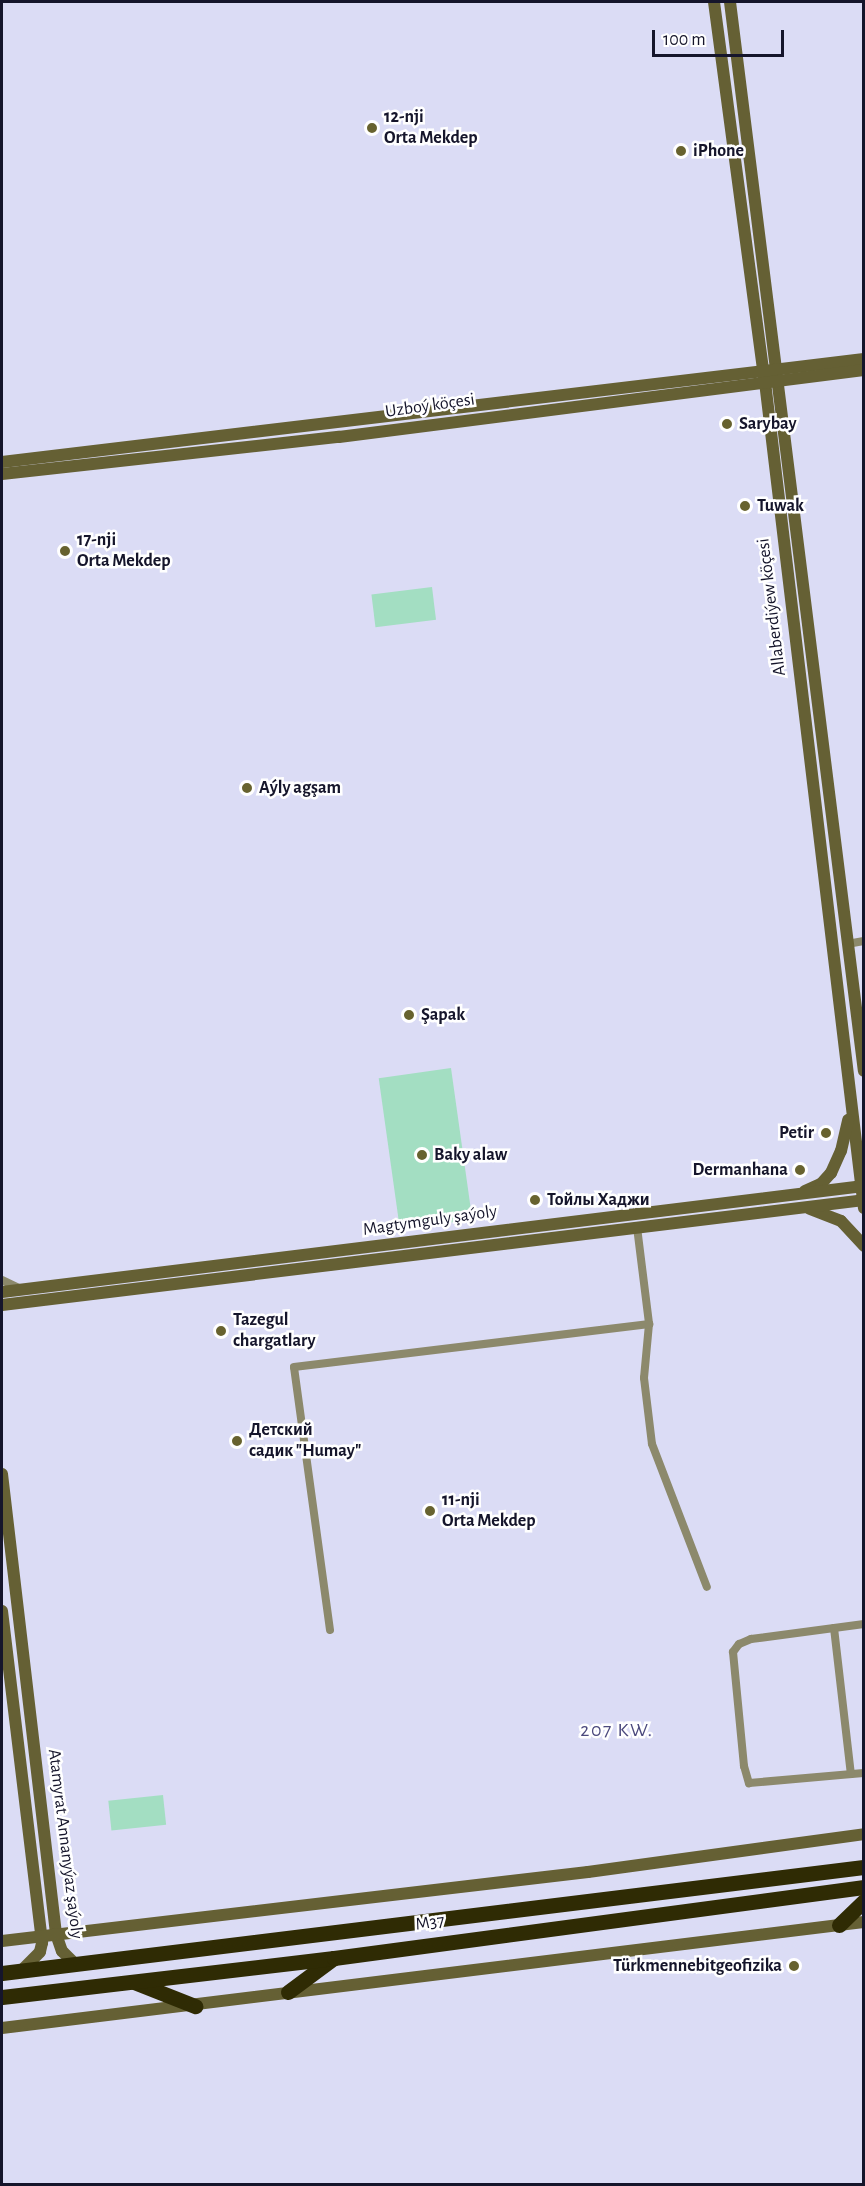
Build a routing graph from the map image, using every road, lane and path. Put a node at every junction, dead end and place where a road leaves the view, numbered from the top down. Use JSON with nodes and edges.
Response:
{"nodes":[{"id":1,"x":714,"y":2,"type":"edge"},
{"id":2,"x":730,"y":2,"type":"edge"},
{"id":3,"x":864,"y":359,"type":"edge"},
{"id":4,"x":864,"y":370,"type":"edge"},
{"id":5,"x":770,"y":375,"type":"junction"},
{"id":6,"x":2,"y":462,"type":"edge"},
{"id":7,"x":2,"y":474,"type":"edge"},
{"id":8,"x":864,"y":941,"type":"edge"},
{"id":9,"x":848,"y":944,"type":"junction"},
{"id":10,"x":864,"y":1071,"type":"edge"},
{"id":11,"x":848,"y":1086,"type":"junction"},
{"id":12,"x":862,"y":1186,"type":"edge"},
{"id":13,"x":787,"y":1198,"type":"junction"},
{"id":14,"x":863,"y":1203,"type":"edge"},
{"id":15,"x":803,"y":1208,"type":"junction"},
{"id":16,"x":637,"y":1227,"type":"junction"},
{"id":17,"x":864,"y":1246,"type":"edge"},
{"id":18,"x":2,"y":1280,"type":"edge"},
{"id":19,"x":25,"y":1290,"type":"junction"},
{"id":20,"x":2,"y":1292,"type":"edge"},
{"id":21,"x":2,"y":1305,"type":"edge"},
{"id":22,"x":649,"y":1324,"type":"junction"},
{"id":23,"x":2,"y":1474,"type":"edge"},
{"id":24,"x":707,"y":1587,"type":"dead end"},
{"id":25,"x":2,"y":1611,"type":"edge"},
{"id":26,"x":864,"y":1624,"type":"edge"},
{"id":27,"x":834,"y":1628,"type":"junction"},
{"id":28,"x":330,"y":1630,"type":"dead end"},
{"id":29,"x":864,"y":1773,"type":"edge"},
{"id":30,"x":851,"y":1774,"type":"junction"},
{"id":31,"x":864,"y":1834,"type":"edge"},
{"id":32,"x":864,"y":1867,"type":"edge"},
{"id":33,"x":864,"y":1887,"type":"edge"},
{"id":34,"x":864,"y":1901,"type":"edge"},
{"id":35,"x":864,"y":1922,"type":"edge"},
{"id":36,"x":839,"y":1924,"type":"junction"},
{"id":37,"x":56,"y":1934,"type":"junction"},
{"id":38,"x":41,"y":1935,"type":"junction"},
{"id":39,"x":2,"y":1941,"type":"edge"},
{"id":40,"x":334,"y":1958,"type":"junction"},
{"id":41,"x":74,"y":1963,"type":"junction"},
{"id":42,"x":22,"y":1970,"type":"junction"},
{"id":43,"x":2,"y":1973,"type":"edge"},
{"id":44,"x":131,"y":1981,"type":"junction"},
{"id":45,"x":288,"y":1992,"type":"junction"},
{"id":46,"x":2,"y":1997,"type":"edge"},
{"id":47,"x":195,"y":2006,"type":"junction"},
{"id":48,"x":2,"y":2028,"type":"edge"}],
"edges":[{"from":1,"to":5,"type":"street","name":"Allaberdiýew köçesi"},
{"from":2,"to":5,"type":"street","name":"Allaberdiýew köçesi"},
{"from":3,"to":5,"type":"street","name":"Uzboý köçesi"},
{"from":4,"to":5,"type":"street","name":"Uzboý köçesi"},
{"from":5,"to":6,"type":"street","name":"Uzboý köçesi"},
{"from":5,"to":7,"type":"street","name":"Uzboý köçesi"},
{"from":5,"to":9,"type":"street","name":"Allaberdiýew köçesi"},
{"from":5,"to":11,"type":"street","name":"Allaberdiýew köçesi"},
{"from":8,"to":9,"type":"street"},
{"from":9,"to":10,"type":"street","name":"Allaberdiýew köçesi"},
{"from":11,"to":12,"type":"street","name":"Allaberdiýew köçesi"},
{"from":11,"to":13,"type":"street"},
{"from":12,"to":13,"type":"street","name":"Magtymguly şaýoly"},
{"from":12,"to":14,"type":"street","name":"Allaberdiýew köçesi"},
{"from":13,"to":19,"type":"street","name":"Magtymguly şaýoly"},
{"from":14,"to":15,"type":"street","name":"Magtymguly şaýoly"},
{"from":15,"to":16,"type":"street","name":"Magtymguly şaýoly"},
{"from":15,"to":17,"type":"street"},
{"from":16,"to":21,"type":"street","name":"Magtymguly şaýoly"},
{"from":16,"to":22,"type":"street"},
{"from":18,"to":19,"type":"street"},
{"from":19,"to":20,"type":"street","name":"Magtymguly şaýoly"},
{"from":22,"to":24,"type":"street"},
{"from":22,"to":28,"type":"street"},
{"from":23,"to":37,"type":"street","name":"Atamyrat Annanyýaz şaýoly"},
{"from":25,"to":38,"type":"street","name":"Atamyrat Annanyýaz şaýoly"},
{"from":26,"to":27,"type":"street"},
{"from":27,"to":30,"type":"street"},
{"from":27,"to":30,"type":"street"},
{"from":29,"to":30,"type":"street"},
{"from":31,"to":37,"type":"street"},
{"from":32,"to":41,"type":"highway","name":"M37","number":"M37"},
{"from":33,"to":40,"type":"highway","name":"M37","number":"M37"},
{"from":34,"to":36,"type":"highway"},
{"from":35,"to":36,"type":"street"},
{"from":36,"to":45,"type":"street"},
{"from":37,"to":38,"type":"street"},
{"from":37,"to":41,"type":"street","name":"Atamyrat Annanyýaz şaýoly"},
{"from":38,"to":39,"type":"street"},
{"from":38,"to":42,"type":"street","name":"Atamyrat Annanyýaz şaýoly"},
{"from":40,"to":44,"type":"highway","name":"M37","number":"M37"},
{"from":40,"to":45,"type":"highway"},
{"from":41,"to":42,"type":"highway","name":"M37","number":"M37"},
{"from":42,"to":43,"type":"highway","name":"M37","number":"M37"},
{"from":44,"to":46,"type":"highway","name":"M37","number":"M37"},
{"from":44,"to":47,"type":"highway"},
{"from":45,"to":47,"type":"street"},
{"from":47,"to":48,"type":"street"}]}
